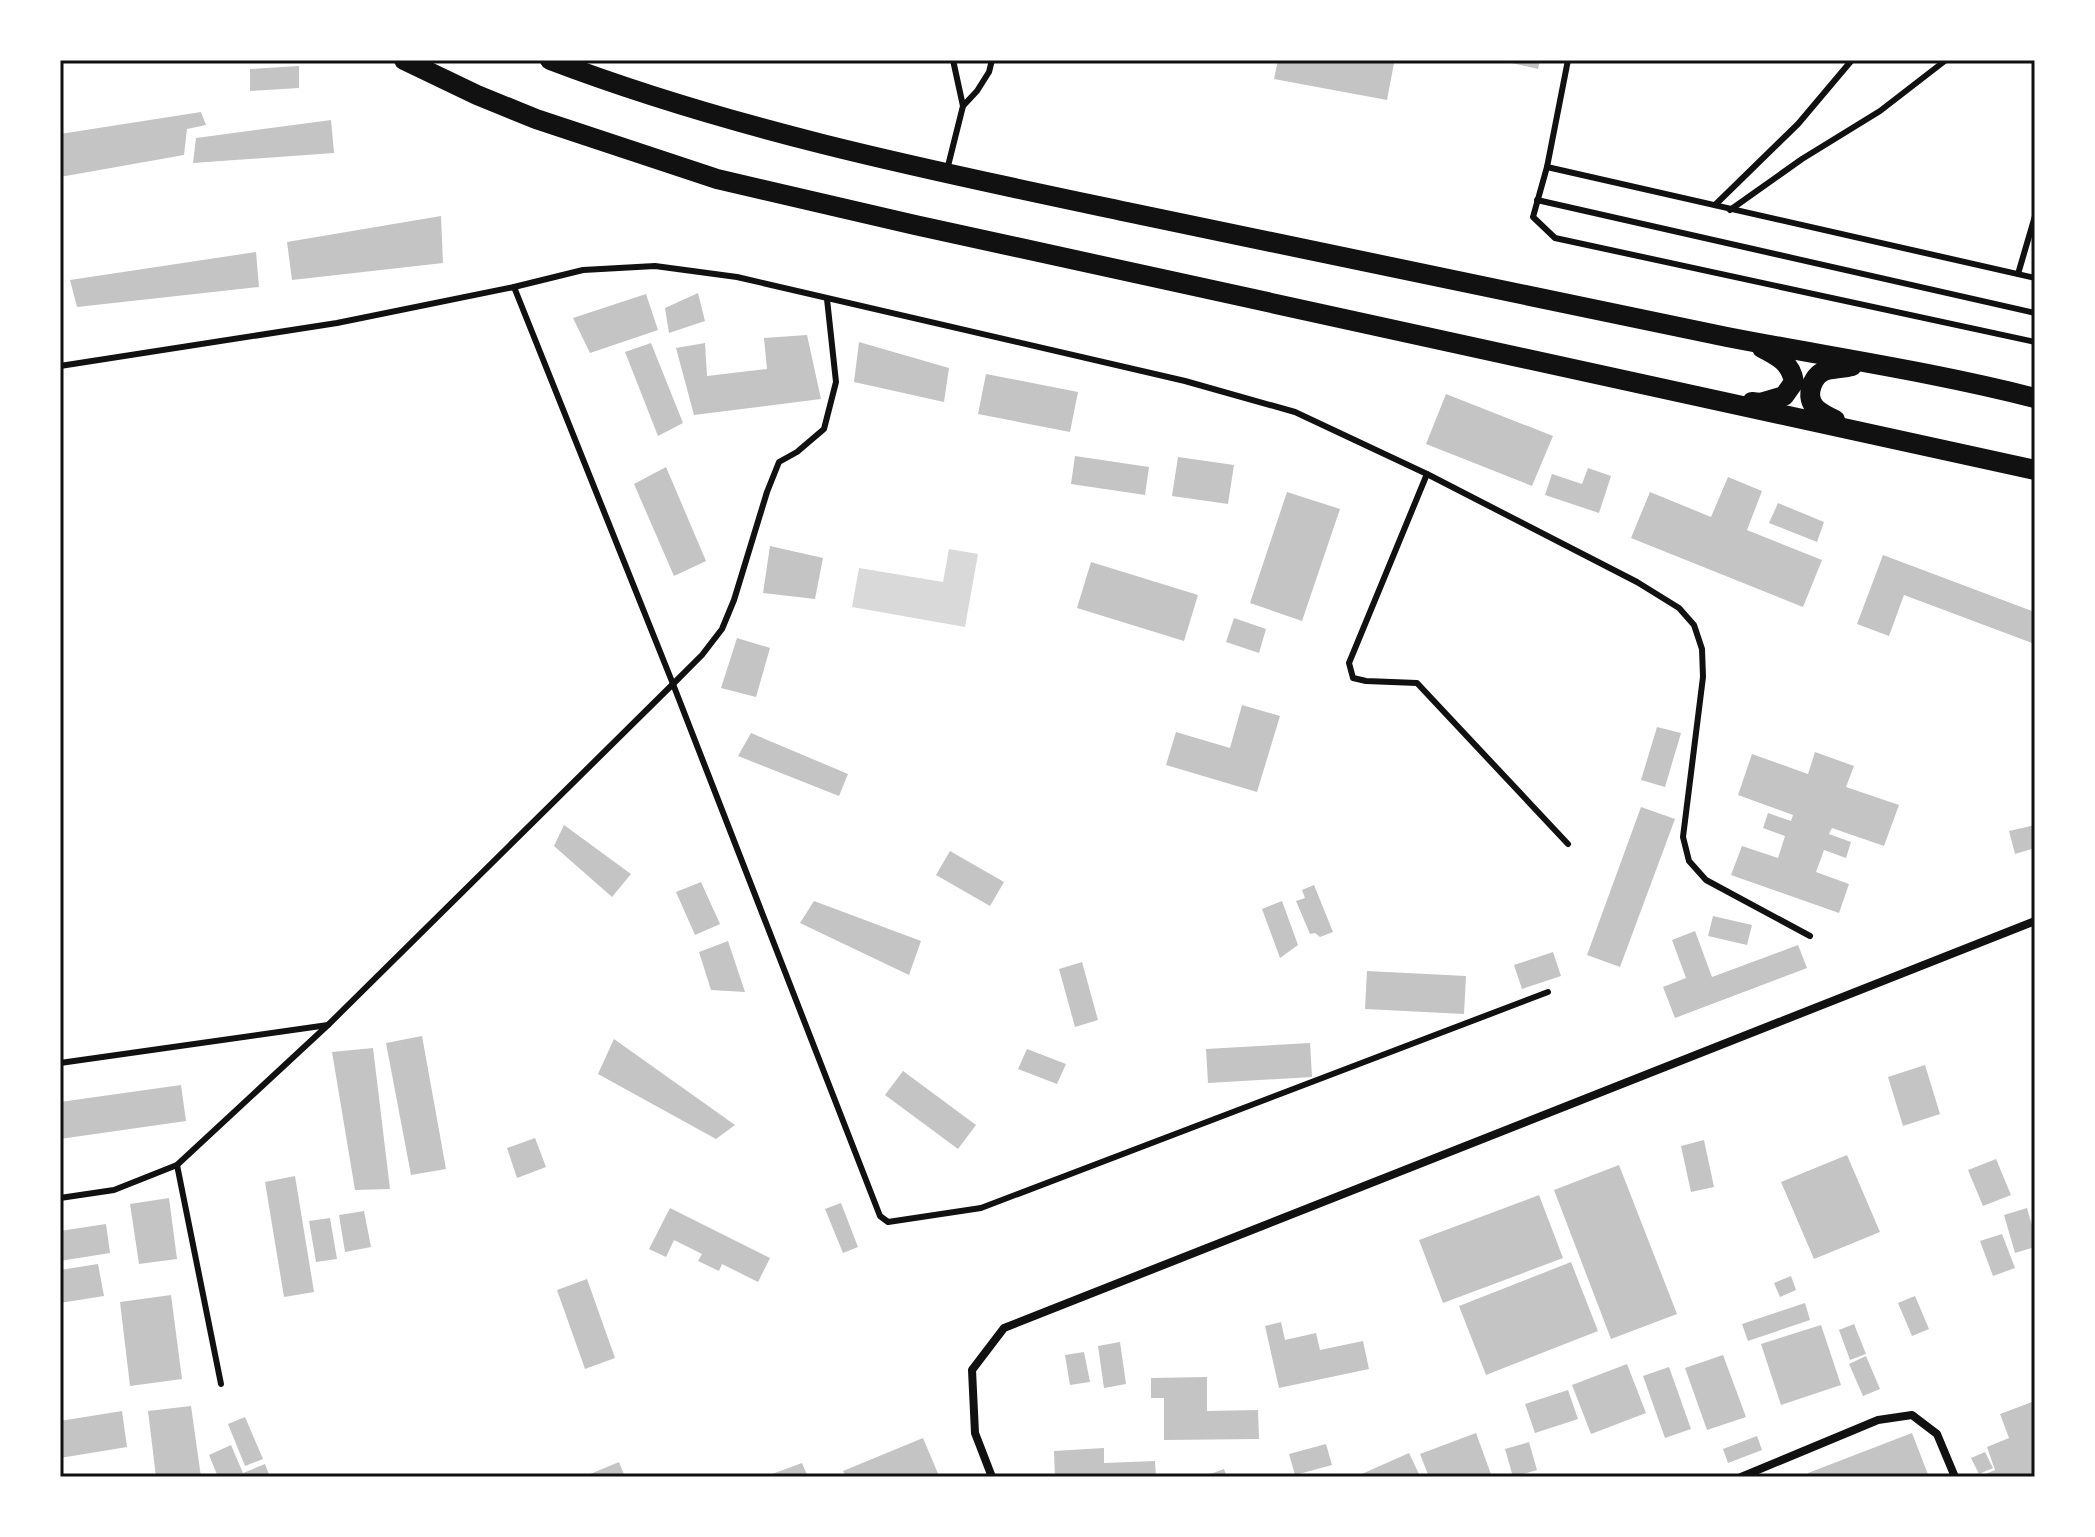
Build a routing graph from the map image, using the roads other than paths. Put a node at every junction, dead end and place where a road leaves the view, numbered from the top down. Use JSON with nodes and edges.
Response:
{"nodes":[{"id":1,"x":404,"y":60,"type":"edge"},
{"id":2,"x":550,"y":60,"type":"edge"},
{"id":3,"x":953,"y":60,"type":"edge"},
{"id":4,"x":992,"y":60,"type":"edge"},
{"id":5,"x":1568,"y":60,"type":"edge"},
{"id":6,"x":1852,"y":60,"type":"edge"},
{"id":7,"x":1946,"y":60,"type":"edge"},
{"id":8,"x":963,"y":106,"type":"junction"},
{"id":9,"x":1547,"y":167,"type":"junction"},
{"id":10,"x":946,"y":174,"type":"junction"},
{"id":11,"x":1537,"y":200,"type":"junction"},
{"id":12,"x":1715,"y":205,"type":"junction"},
{"id":13,"x":1730,"y":210,"type":"junction"},
{"id":14,"x":2035,"y":216,"type":"edge"},
{"id":15,"x":2018,"y":274,"type":"junction"},
{"id":16,"x":2035,"y":278,"type":"edge"},
{"id":17,"x":514,"y":287,"type":"junction"},
{"id":18,"x":827,"y":299,"type":"junction"},
{"id":19,"x":2035,"y":313,"type":"edge"},
{"id":20,"x":1732,"y":338,"type":"junction"},
{"id":21,"x":2035,"y":342,"type":"edge"},
{"id":22,"x":1868,"y":363,"type":"junction"},
{"id":23,"x":60,"y":366,"type":"edge"},
{"id":24,"x":2035,"y":398,"type":"edge"},
{"id":25,"x":1724,"y":400,"type":"junction"},
{"id":26,"x":1859,"y":431,"type":"junction"},
{"id":27,"x":2035,"y":470,"type":"edge"},
{"id":28,"x":1427,"y":474,"type":"junction"},
{"id":29,"x":673,"y":684,"type":"junction"},
{"id":30,"x":1568,"y":844,"type":"dead end"},
{"id":31,"x":2035,"y":921,"type":"edge"},
{"id":32,"x":1810,"y":936,"type":"dead end"},
{"id":33,"x":1548,"y":992,"type":"dead end"},
{"id":34,"x":328,"y":1025,"type":"junction"},
{"id":35,"x":60,"y":1063,"type":"edge"},
{"id":36,"x":177,"y":1165,"type":"junction"},
{"id":37,"x":60,"y":1198,"type":"edge"},
{"id":38,"x":221,"y":1384,"type":"dead end"},
{"id":39,"x":992,"y":1477,"type":"edge"},
{"id":40,"x":1741,"y":1477,"type":"edge"},
{"id":41,"x":1955,"y":1477,"type":"edge"}],
"edges":[{"from":1,"to":25,"type":"main road"},
{"from":2,"to":10,"type":"main road"},
{"from":3,"to":8,"type":"lane"},
{"from":4,"to":8,"type":"lane"},
{"from":5,"to":9,"type":"lane"},
{"from":6,"to":12,"type":"lane"},
{"from":7,"to":13,"type":"lane"},
{"from":8,"to":10,"type":"lane"},
{"from":9,"to":11,"type":"lane"},
{"from":9,"to":12,"type":"lane"},
{"from":10,"to":20,"type":"main road"},
{"from":11,"to":19,"type":"lane"},
{"from":11,"to":21,"type":"lane"},
{"from":12,"to":13,"type":"lane"},
{"from":13,"to":15,"type":"lane"},
{"from":14,"to":15,"type":"lane"},
{"from":15,"to":16,"type":"lane"},
{"from":17,"to":18,"type":"lane"},
{"from":17,"to":23,"type":"lane"},
{"from":17,"to":29,"type":"lane"},
{"from":18,"to":28,"type":"lane"},
{"from":18,"to":29,"type":"lane"},
{"from":20,"to":22,"type":"main road"},
{"from":20,"to":25,"type":"main road"},
{"from":22,"to":24,"type":"main road"},
{"from":22,"to":26,"type":"main road"},
{"from":25,"to":26,"type":"main road"},
{"from":26,"to":27,"type":"main road"},
{"from":28,"to":30,"type":"lane"},
{"from":28,"to":32,"type":"lane"},
{"from":29,"to":33,"type":"lane"},
{"from":29,"to":34,"type":"lane"},
{"from":31,"to":39,"type":"street"},
{"from":34,"to":35,"type":"lane"},
{"from":34,"to":36,"type":"lane"},
{"from":36,"to":37,"type":"lane"},
{"from":36,"to":38,"type":"lane"},
{"from":40,"to":41,"type":"street"}]}
